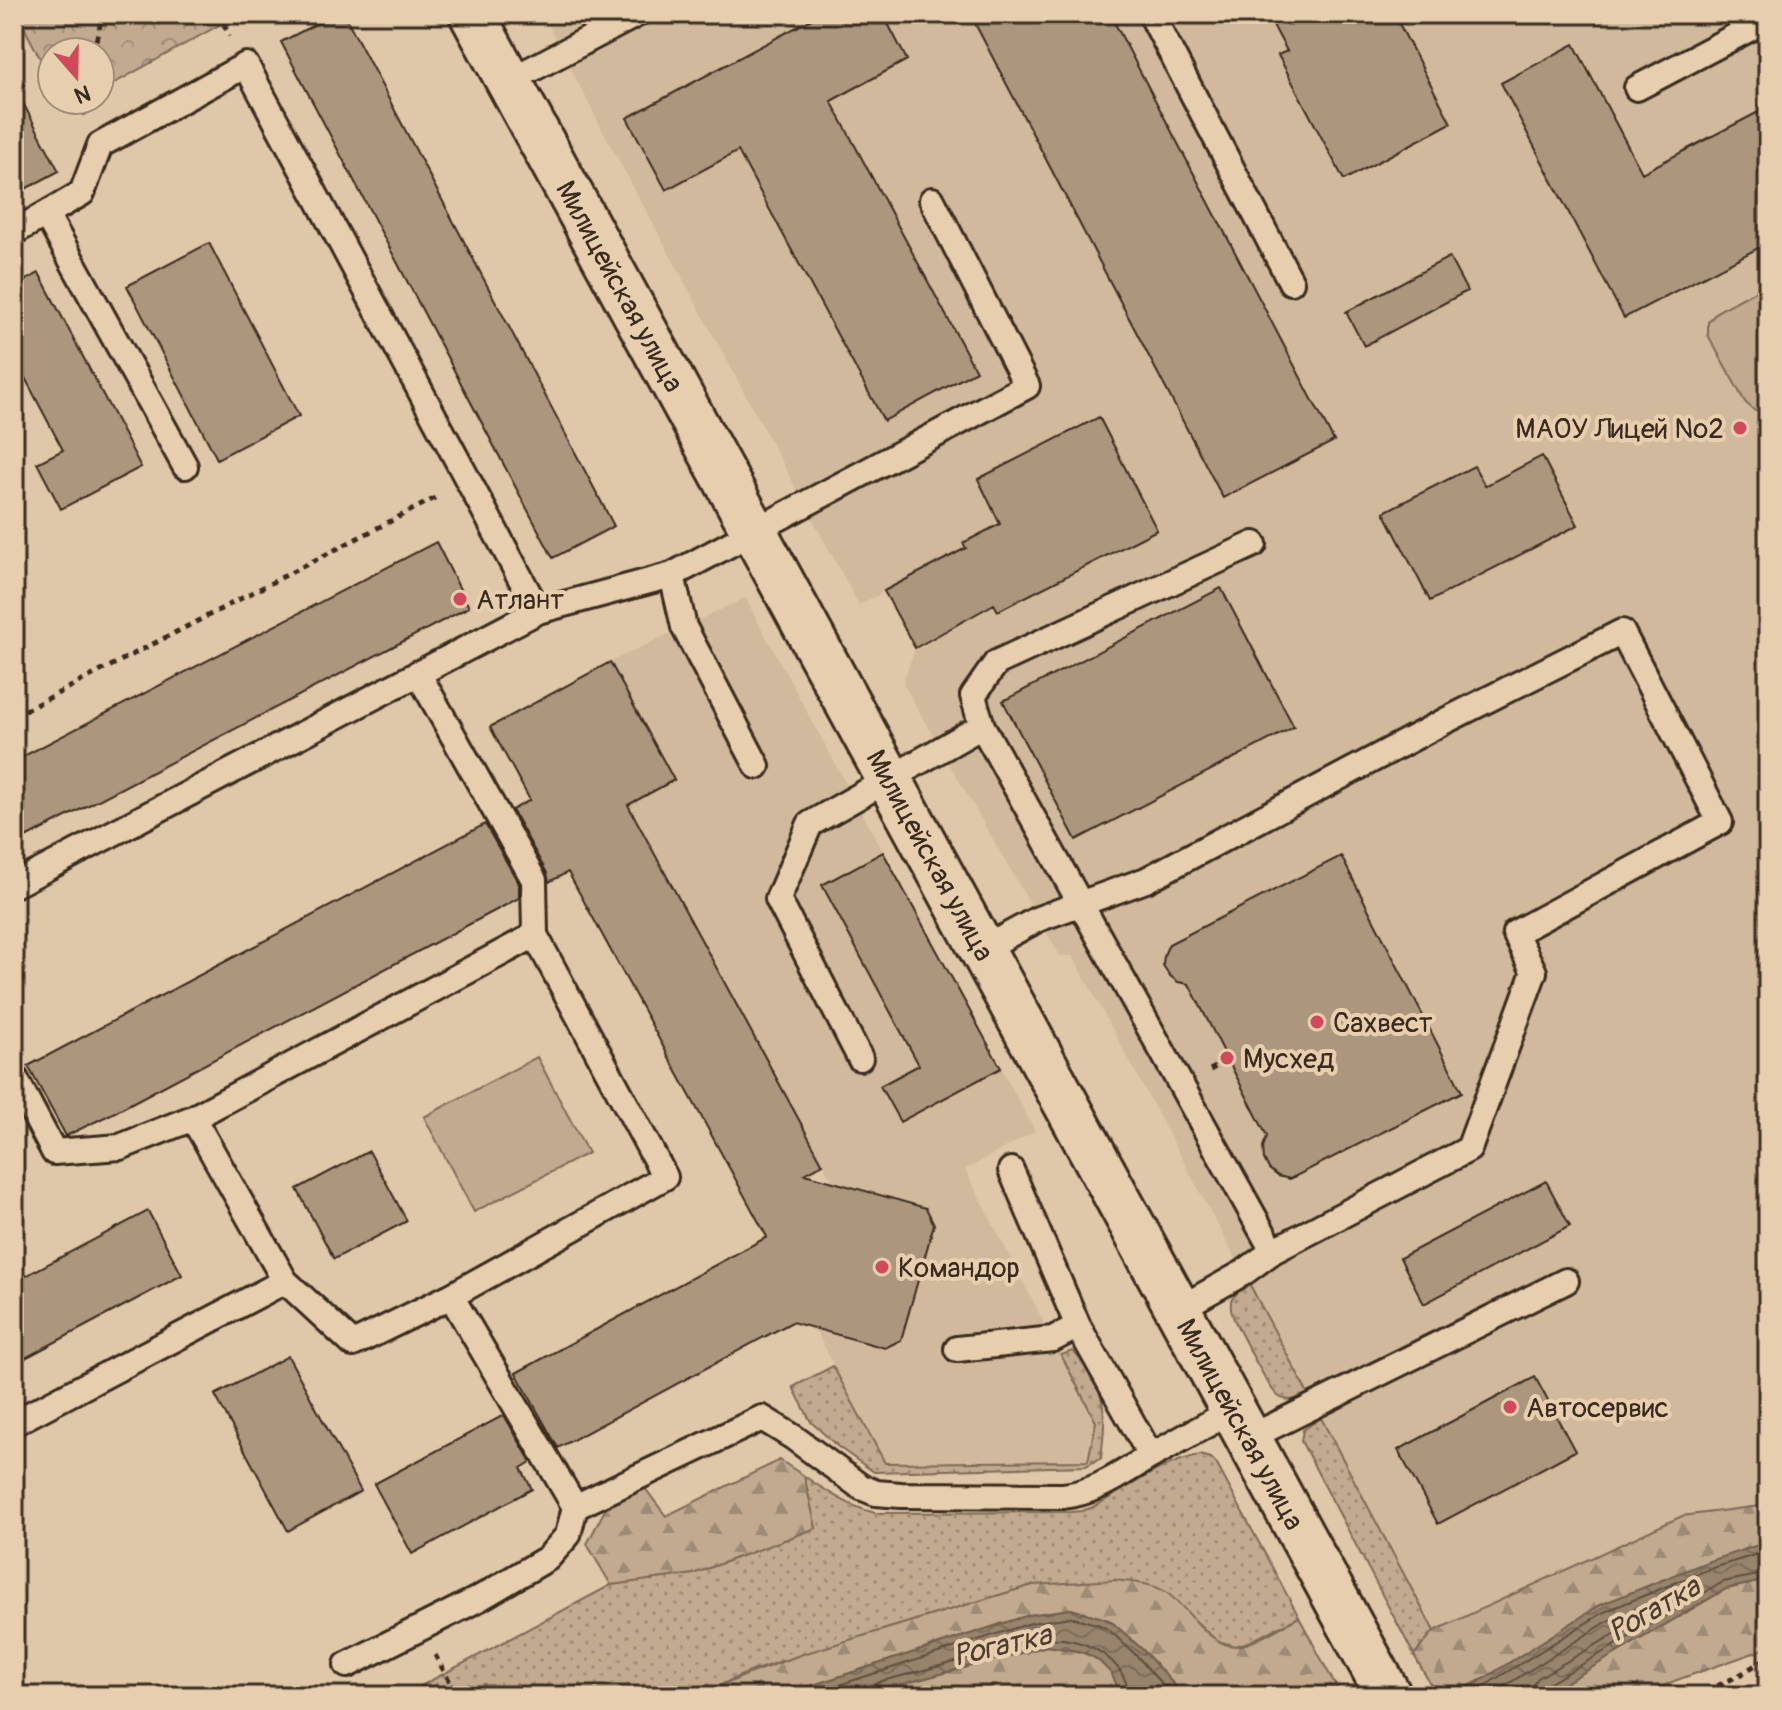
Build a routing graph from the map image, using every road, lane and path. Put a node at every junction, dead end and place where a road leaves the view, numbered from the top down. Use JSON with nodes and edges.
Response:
{"nodes":[{"id":1,"x":103,"y":14,"type":"edge"},
{"id":2,"x":472,"y":14,"type":"edge"},
{"id":3,"x":637,"y":14,"type":"edge"},
{"id":4,"x":1151,"y":14,"type":"edge"},
{"id":5,"x":1760,"y":19,"type":"edge"},
{"id":6,"x":97,"y":36,"type":"edge"},
{"id":7,"x":509,"y":81,"type":"junction"},
{"id":8,"x":1637,"y":88,"type":"dead end"},
{"id":9,"x":932,"y":200,"type":"dead end"},
{"id":10,"x":46,"y":214,"type":"junction"},
{"id":11,"x":14,"y":232,"type":"edge"},
{"id":12,"x":1291,"y":282,"type":"dead end"},
{"id":13,"x":185,"y":466,"type":"dead end"},
{"id":14,"x":469,"y":481,"type":"junction"},
{"id":15,"x":755,"y":531,"type":"junction"},
{"id":16,"x":1254,"y":544,"type":"dead end"},
{"id":17,"x":672,"y":575,"type":"junction"},
{"id":18,"x":538,"y":611,"type":"junction"},
{"id":19,"x":418,"y":673,"type":"junction"},
{"id":20,"x":14,"y":716,"type":"edge"},
{"id":21,"x":982,"y":726,"type":"junction"},
{"id":22,"x":757,"y":766,"type":"dead end"},
{"id":23,"x":890,"y":779,"type":"junction"},
{"id":24,"x":14,"y":885,"type":"edge"},
{"id":25,"x":1080,"y":903,"type":"junction"},
{"id":26,"x":535,"y":935,"type":"junction"},
{"id":27,"x":983,"y":949,"type":"junction"},
{"id":28,"x":860,"y":1058,"type":"dead end"},
{"id":29,"x":14,"y":1076,"type":"edge"},
{"id":30,"x":193,"y":1118,"type":"junction"},
{"id":31,"x":1011,"y":1170,"type":"dead end"},
{"id":32,"x":1273,"y":1251,"type":"junction"},
{"id":33,"x":285,"y":1281,"type":"junction"},
{"id":34,"x":1566,"y":1281,"type":"dead end"},
{"id":35,"x":451,"y":1296,"type":"junction"},
{"id":36,"x":1179,"y":1309,"type":"junction"},
{"id":37,"x":1078,"y":1326,"type":"junction"},
{"id":38,"x":957,"y":1349,"type":"dead end"},
{"id":39,"x":14,"y":1423,"type":"edge"},
{"id":40,"x":1241,"y":1424,"type":"junction"},
{"id":41,"x":1151,"y":1456,"type":"junction"},
{"id":42,"x":575,"y":1507,"type":"junction"},
{"id":43,"x":1768,"y":1657,"type":"edge"},
{"id":44,"x":347,"y":1665,"type":"dead end"},
{"id":45,"x":445,"y":1674,"type":"dead end"},
{"id":46,"x":1383,"y":1686,"type":"edge"},
{"id":47,"x":458,"y":1696,"type":"edge"},
{"id":48,"x":1696,"y":1696,"type":"edge"}],
"edges":[{"from":1,"to":6,"type":"path"},
{"from":2,"to":7,"type":"street","name":"Милицейская улица"},
{"from":3,"to":7,"type":"lane"},
{"from":4,"to":12,"type":"lane"},
{"from":5,"to":8,"type":"lane"},
{"from":7,"to":15,"type":"street","name":"Милицейская улица"},
{"from":9,"to":15,"type":"lane"},
{"from":10,"to":11,"type":"lane"},
{"from":10,"to":13,"type":"lane"},
{"from":10,"to":14,"type":"lane"},
{"from":14,"to":18,"type":"lane"},
{"from":14,"to":20,"type":"path"},
{"from":15,"to":17,"type":"lane"},
{"from":15,"to":23,"type":"street","name":"Милицейская улица"},
{"from":16,"to":21,"type":"lane"},
{"from":17,"to":18,"type":"lane"},
{"from":17,"to":22,"type":"lane"},
{"from":18,"to":19,"type":"lane"},
{"from":19,"to":24,"type":"lane"},
{"from":19,"to":26,"type":"lane"},
{"from":21,"to":23,"type":"lane"},
{"from":21,"to":25,"type":"lane"},
{"from":23,"to":27,"type":"street","name":"Милицейская улица"},
{"from":23,"to":28,"type":"lane"},
{"from":25,"to":27,"type":"lane"},
{"from":25,"to":32,"type":"lane"},
{"from":25,"to":32,"type":"lane"},
{"from":26,"to":30,"type":"lane"},
{"from":26,"to":35,"type":"lane"},
{"from":27,"to":36,"type":"street","name":"Милицейская улица"},
{"from":29,"to":30,"type":"lane"},
{"from":30,"to":33,"type":"lane"},
{"from":31,"to":37,"type":"lane"},
{"from":32,"to":36,"type":"lane"},
{"from":33,"to":35,"type":"lane"},
{"from":33,"to":39,"type":"lane"},
{"from":34,"to":40,"type":"lane"},
{"from":35,"to":42,"type":"lane"},
{"from":36,"to":40,"type":"street","name":"Милицейская улица"},
{"from":37,"to":38,"type":"lane"},
{"from":37,"to":41,"type":"lane"},
{"from":40,"to":41,"type":"lane"},
{"from":40,"to":46,"type":"street","name":"Милицейская улица"},
{"from":41,"to":42,"type":"lane"},
{"from":42,"to":44,"type":"lane"},
{"from":43,"to":48,"type":"path"},
{"from":45,"to":47,"type":"path"}]}
